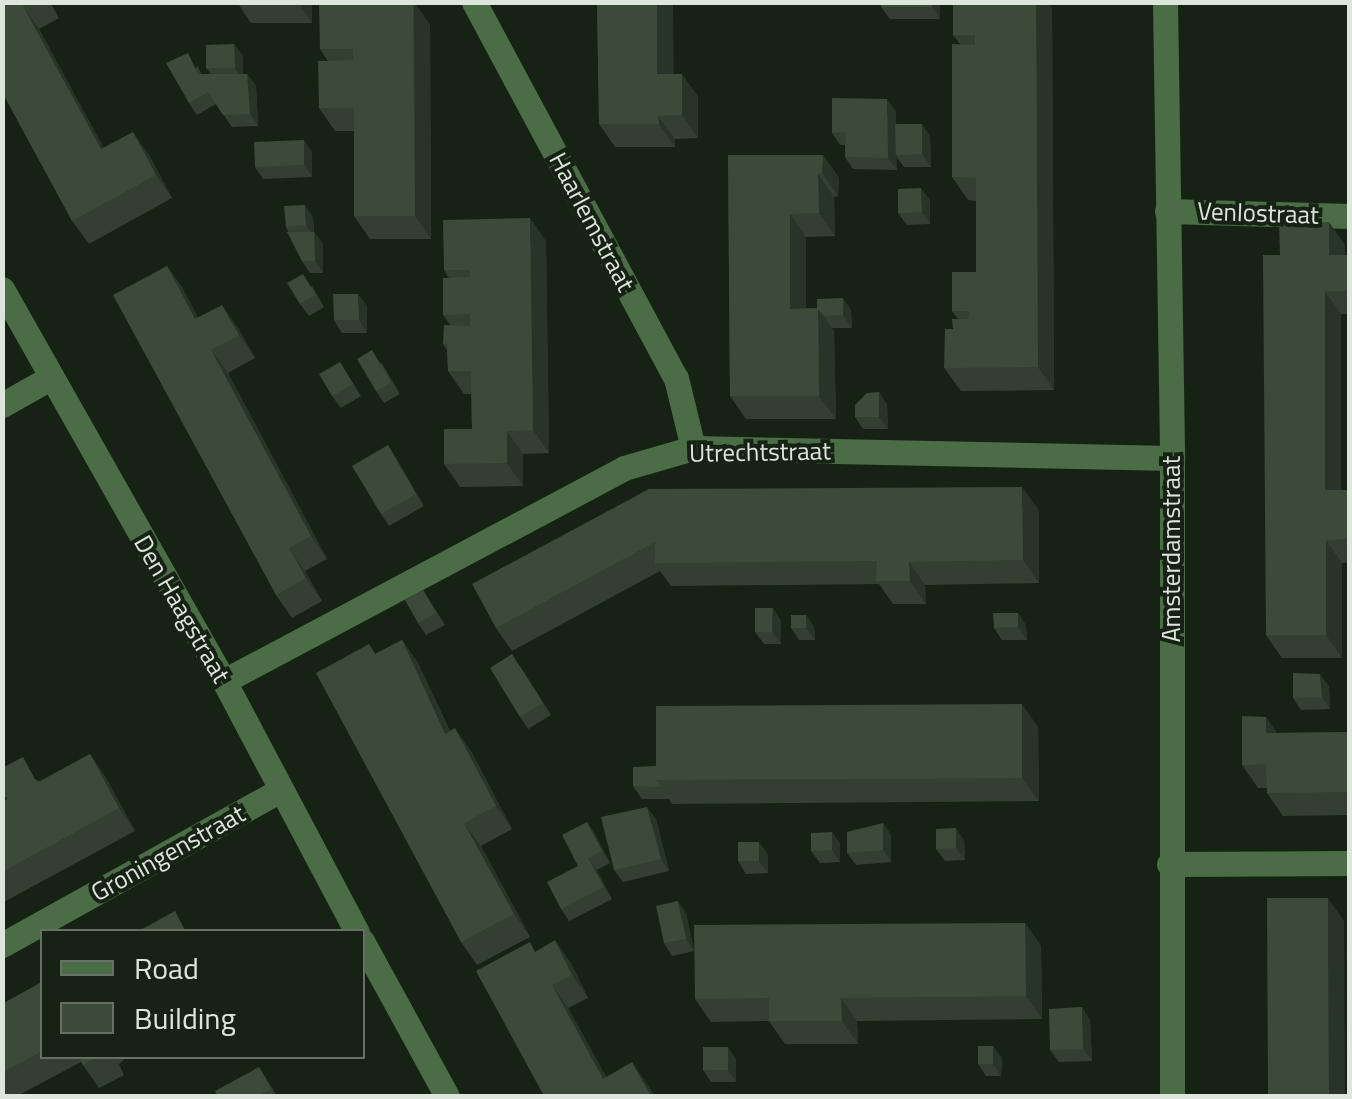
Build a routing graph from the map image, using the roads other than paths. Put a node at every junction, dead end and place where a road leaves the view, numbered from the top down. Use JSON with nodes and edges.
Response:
{"nodes":[{"id":1,"x":474,"y":2,"type":"edge"},
{"id":2,"x":1166,"y":2,"type":"edge"},
{"id":3,"x":1167,"y":211,"type":"junction"},
{"id":4,"x":1350,"y":216,"type":"edge"},
{"id":5,"x":2,"y":289,"type":"edge"},
{"id":6,"x":50,"y":378,"type":"junction"},
{"id":7,"x":2,"y":404,"type":"edge"},
{"id":8,"x":693,"y":448,"type":"junction"},
{"id":9,"x":1172,"y":458,"type":"junction"},
{"id":10,"x":224,"y":681,"type":"junction"},
{"id":11,"x":281,"y":790,"type":"junction"},
{"id":12,"x":1350,"y":863,"type":"edge"},
{"id":13,"x":1169,"y":864,"type":"junction"},
{"id":14,"x":355,"y":929,"type":"edge"},
{"id":15,"x":2,"y":945,"type":"edge"},
{"id":16,"x":365,"y":947,"type":"edge"},
{"id":17,"x":446,"y":1096,"type":"edge"},
{"id":18,"x":1172,"y":1096,"type":"edge"}],
"edges":[{"from":1,"to":8,"type":"street","name":"Haarlemstraat"},
{"from":2,"to":3,"type":"street","name":"Amsterdamstraat"},
{"from":3,"to":4,"type":"street","name":"Venlostraat"},
{"from":3,"to":9,"type":"street","name":"Amsterdamstraat"},
{"from":5,"to":6,"type":"street","name":"Den Haagstraat"},
{"from":6,"to":7,"type":"street"},
{"from":6,"to":10,"type":"street","name":"Den Haagstraat"},
{"from":8,"to":9,"type":"street","name":"Utrechtstraat"},
{"from":8,"to":10,"type":"street","name":"Utrechtstraat"},
{"from":9,"to":13,"type":"street","name":"Amsterdamstraat"},
{"from":10,"to":11,"type":"street","name":"Den Haagstraat"},
{"from":11,"to":14,"type":"street","name":"Den Haagstraat"},
{"from":11,"to":15,"type":"street","name":"Groningenstraat"},
{"from":12,"to":13,"type":"street"},
{"from":13,"to":18,"type":"street","name":"Amsterdamstraat"},
{"from":16,"to":17,"type":"street"}]}
